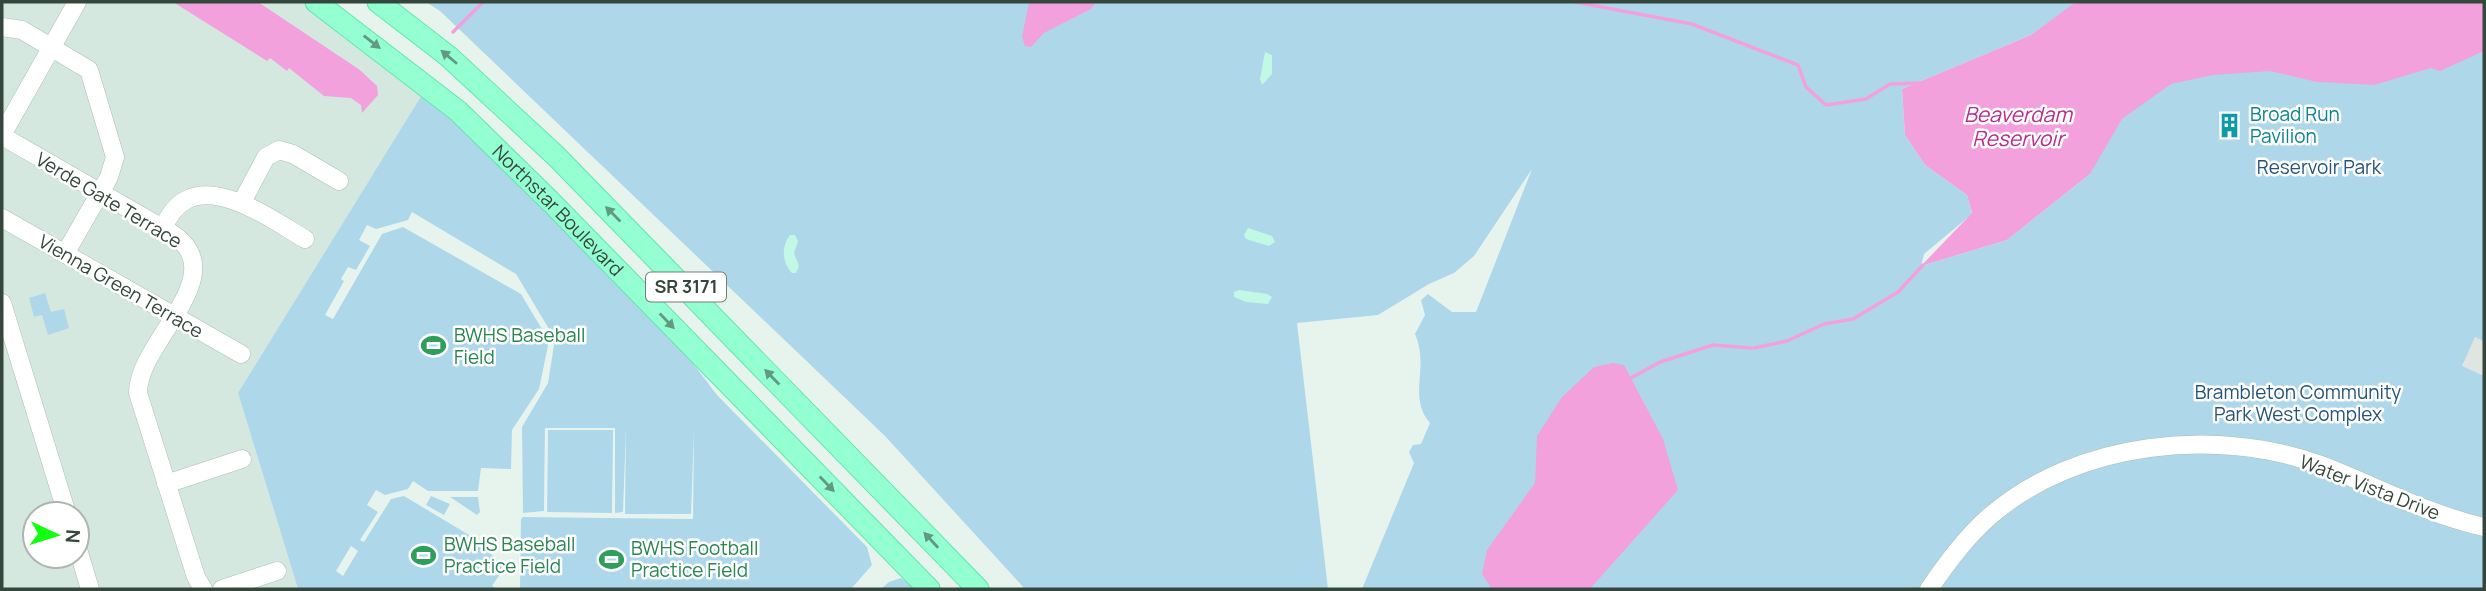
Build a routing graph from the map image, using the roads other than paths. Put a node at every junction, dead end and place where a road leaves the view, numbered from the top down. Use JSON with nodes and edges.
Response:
{"nodes":[{"id":1,"x":77,"y":2,"type":"edge"},
{"id":2,"x":316,"y":2,"type":"edge"},
{"id":3,"x":378,"y":2,"type":"edge"},
{"id":4,"x":2,"y":27,"type":"edge"},
{"id":5,"x":52,"y":48,"type":"junction"},
{"id":6,"x":2,"y":136,"type":"edge"},
{"id":7,"x":339,"y":181,"type":"dead end"},
{"id":8,"x":99,"y":194,"type":"junction"},
{"id":9,"x":242,"y":202,"type":"junction"},
{"id":10,"x":2,"y":218,"type":"edge"},
{"id":11,"x":163,"y":229,"type":"junction"},
{"id":12,"x":305,"y":239,"type":"dead end"},
{"id":13,"x":65,"y":254,"type":"junction"},
{"id":14,"x":2,"y":303,"type":"edge"},
{"id":15,"x":173,"y":316,"type":"junction"},
{"id":16,"x":241,"y":354,"type":"dead end"},
{"id":17,"x":242,"y":459,"type":"dead end"},
{"id":18,"x":166,"y":484,"type":"junction"},
{"id":19,"x":63,"y":500,"type":"edge"},
{"id":20,"x":2484,"y":527,"type":"edge"},
{"id":21,"x":84,"y":570,"type":"edge"},
{"id":22,"x":277,"y":571,"type":"dead end"},
{"id":23,"x":90,"y":589,"type":"edge"},
{"id":24,"x":203,"y":589,"type":"edge"},
{"id":25,"x":222,"y":589,"type":"edge"},
{"id":26,"x":929,"y":589,"type":"edge"},
{"id":27,"x":978,"y":589,"type":"edge"},
{"id":28,"x":1929,"y":589,"type":"edge"}],
"edges":[{"from":1,"to":5,"type":"street"},
{"from":2,"to":26,"type":"main road","name":"Northstar Boulevard","number":"SR 3171","one_way":true},
{"from":27,"to":3,"type":"main road","name":"Northstar Boulevard","number":"SR 3171","one_way":true},
{"from":4,"to":5,"type":"street"},
{"from":5,"to":6,"type":"street"},
{"from":5,"to":8,"type":"street"},
{"from":6,"to":8,"type":"street","name":"Verde Gate Terrace"},
{"from":7,"to":9,"type":"street"},
{"from":8,"to":11,"type":"street","name":"Verde Gate Terrace"},
{"from":8,"to":13,"type":"street"},
{"from":9,"to":11,"type":"street"},
{"from":9,"to":12,"type":"street"},
{"from":10,"to":13,"type":"street","name":"Vienna Green Terrace"},
{"from":11,"to":15,"type":"street","name":"Verde Gate Terrace"},
{"from":13,"to":15,"type":"street","name":"Vienna Green Terrace"},
{"from":14,"to":19,"type":"street"},
{"from":15,"to":16,"type":"street","name":"Vienna Green Terrace"},
{"from":15,"to":18,"type":"street","name":"Verde Gate Terrace"},
{"from":17,"to":18,"type":"street"},
{"from":18,"to":24,"type":"street","name":"Verde Gate Terrace"},
{"from":20,"to":28,"type":"street","name":"Water Vista Drive"},
{"from":21,"to":23,"type":"street"},
{"from":22,"to":25,"type":"street"}]}
